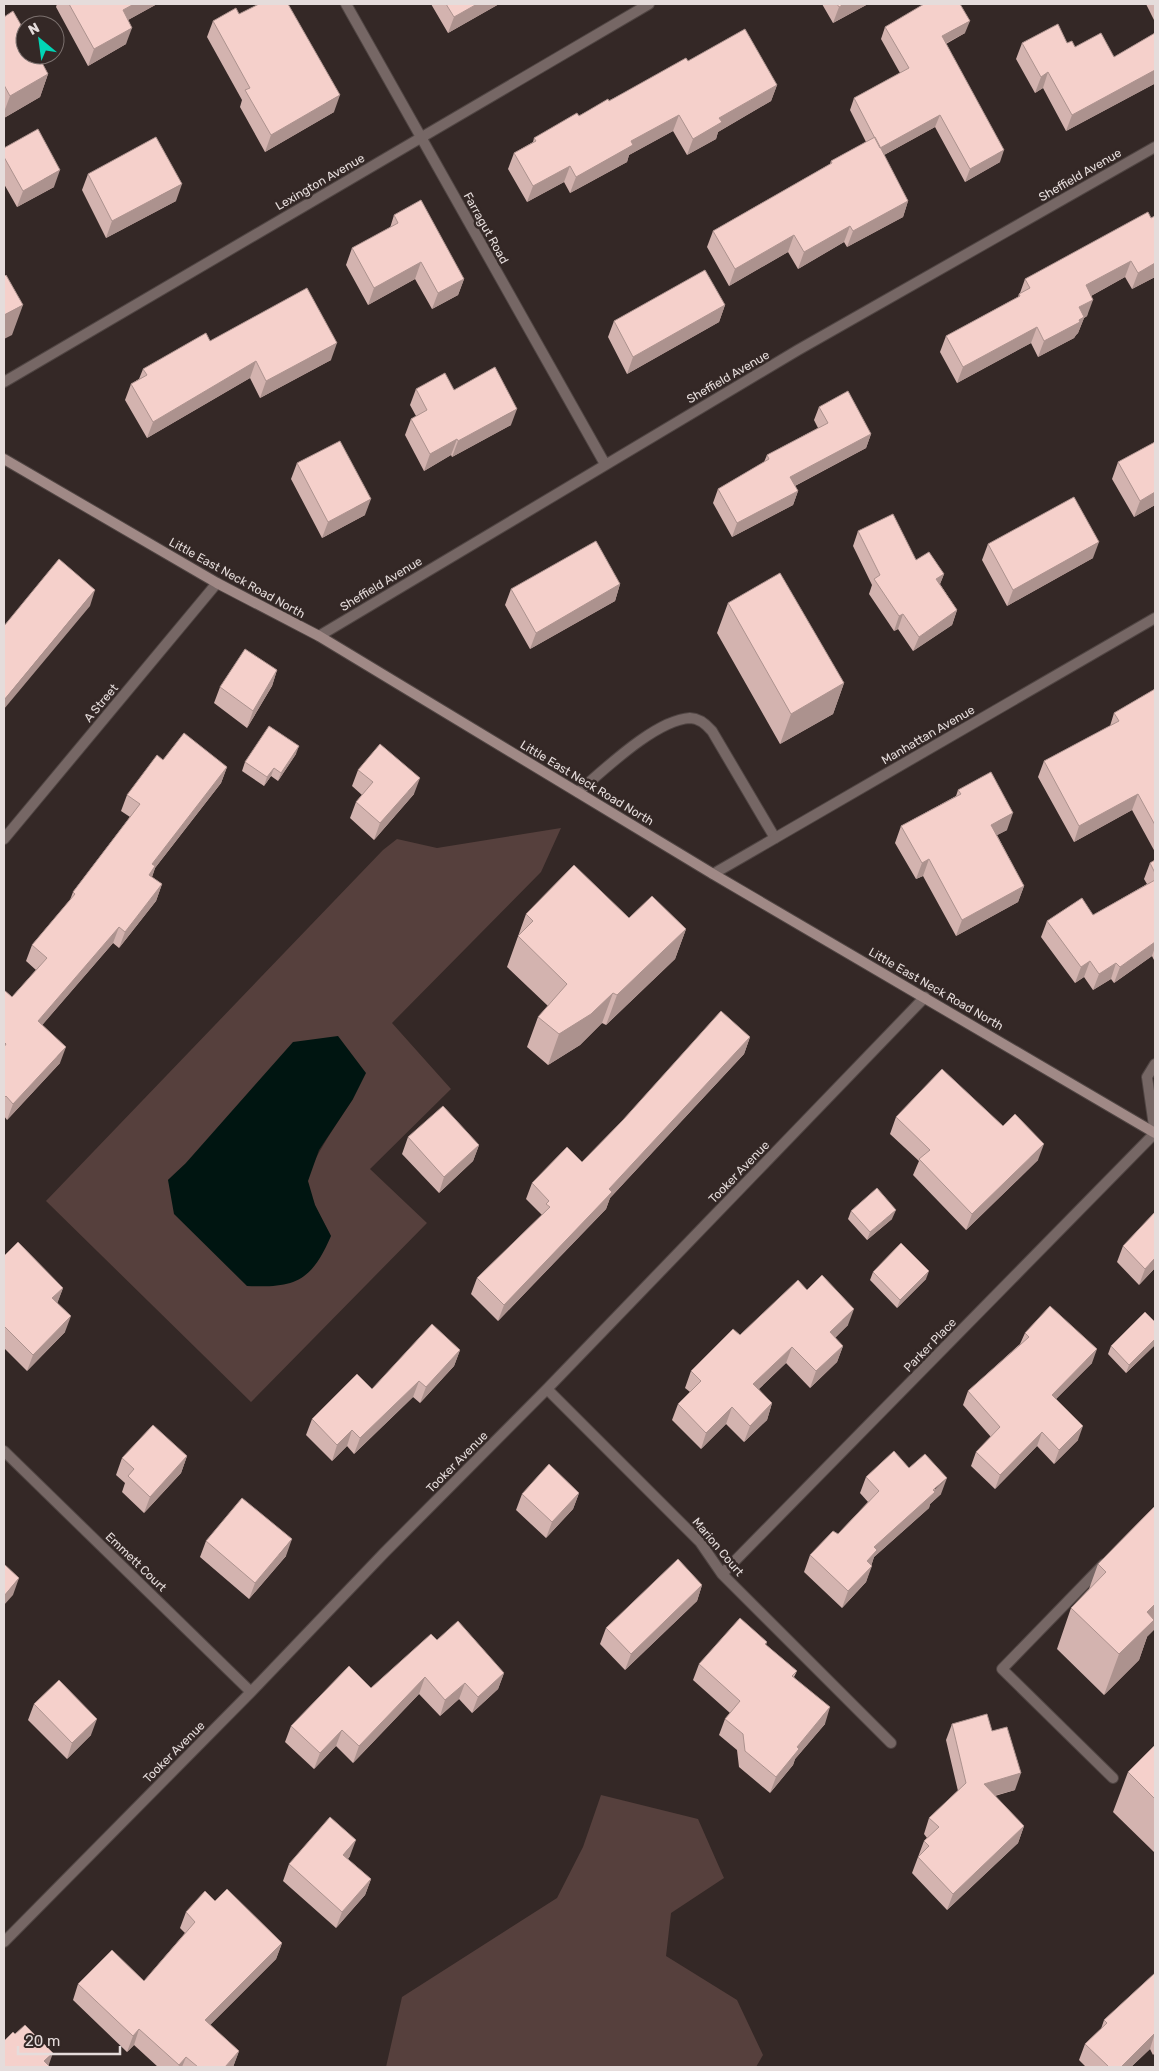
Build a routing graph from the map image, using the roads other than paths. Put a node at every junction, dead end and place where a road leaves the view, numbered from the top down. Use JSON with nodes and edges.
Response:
{"nodes":[{"id":1,"x":346,"y":4,"type":"edge"},
{"id":2,"x":649,"y":4,"type":"edge"},
{"id":3,"x":421,"y":137,"type":"junction"},
{"id":4,"x":1155,"y":147,"type":"edge"},
{"id":5,"x":4,"y":382,"type":"edge"},
{"id":6,"x":4,"y":459,"type":"edge"},
{"id":7,"x":605,"y":464,"type":"junction"},
{"id":8,"x":217,"y":583,"type":"junction"},
{"id":9,"x":1155,"y":618,"type":"edge"},
{"id":10,"x":319,"y":636,"type":"junction"},
{"id":11,"x":578,"y":792,"type":"junction"},
{"id":12,"x":775,"y":838,"type":"junction"},
{"id":13,"x":4,"y":839,"type":"edge"},
{"id":14,"x":713,"y":874,"type":"junction"},
{"id":15,"x":925,"y":997,"type":"junction"},
{"id":16,"x":1155,"y":1064,"type":"edge"},
{"id":17,"x":1155,"y":1133,"type":"edge"},
{"id":18,"x":548,"y":1389,"type":"junction"},
{"id":19,"x":4,"y":1450,"type":"edge"},
{"id":20,"x":1108,"y":1559,"type":"edge"},
{"id":21,"x":722,"y":1574,"type":"junction"},
{"id":22,"x":251,"y":1692,"type":"junction"},
{"id":23,"x":891,"y":1743,"type":"dead end"},
{"id":24,"x":1113,"y":1778,"type":"dead end"},
{"id":25,"x":4,"y":1942,"type":"edge"}],
"edges":[{"from":1,"to":3,"type":"street","name":"Farragut Road"},
{"from":2,"to":3,"type":"street","name":"Lexington Avenue"},
{"from":3,"to":5,"type":"street","name":"Lexington Avenue"},
{"from":3,"to":7,"type":"street","name":"Farragut Road"},
{"from":4,"to":7,"type":"street","name":"Sheffield Avenue"},
{"from":6,"to":8,"type":"main road","name":"Little East Neck Road North"},
{"from":7,"to":10,"type":"street","name":"Sheffield Avenue"},
{"from":8,"to":10,"type":"main road","name":"Little East Neck Road North"},
{"from":8,"to":13,"type":"street","name":"A Street"},
{"from":9,"to":12,"type":"street","name":"Manhattan Avenue"},
{"from":10,"to":11,"type":"main road","name":"Little East Neck Road North"},
{"from":11,"to":12,"type":"street"},
{"from":11,"to":14,"type":"main road","name":"Little East Neck Road North"},
{"from":12,"to":14,"type":"street","name":"Manhattan Avenue"},
{"from":14,"to":15,"type":"main road","name":"Little East Neck Road North"},
{"from":15,"to":17,"type":"main road","name":"Little East Neck Road North"},
{"from":15,"to":18,"type":"street","name":"Tooker Avenue"},
{"from":16,"to":17,"type":"street"},
{"from":17,"to":21,"type":"street","name":"Parker Place"},
{"from":18,"to":21,"type":"street","name":"Marion Court"},
{"from":18,"to":22,"type":"street","name":"Tooker Avenue"},
{"from":19,"to":22,"type":"street","name":"Emmett Court"},
{"from":20,"to":24,"type":"street"},
{"from":21,"to":23,"type":"street","name":"Marion Court"},
{"from":22,"to":25,"type":"street","name":"Tooker Avenue"}]}
